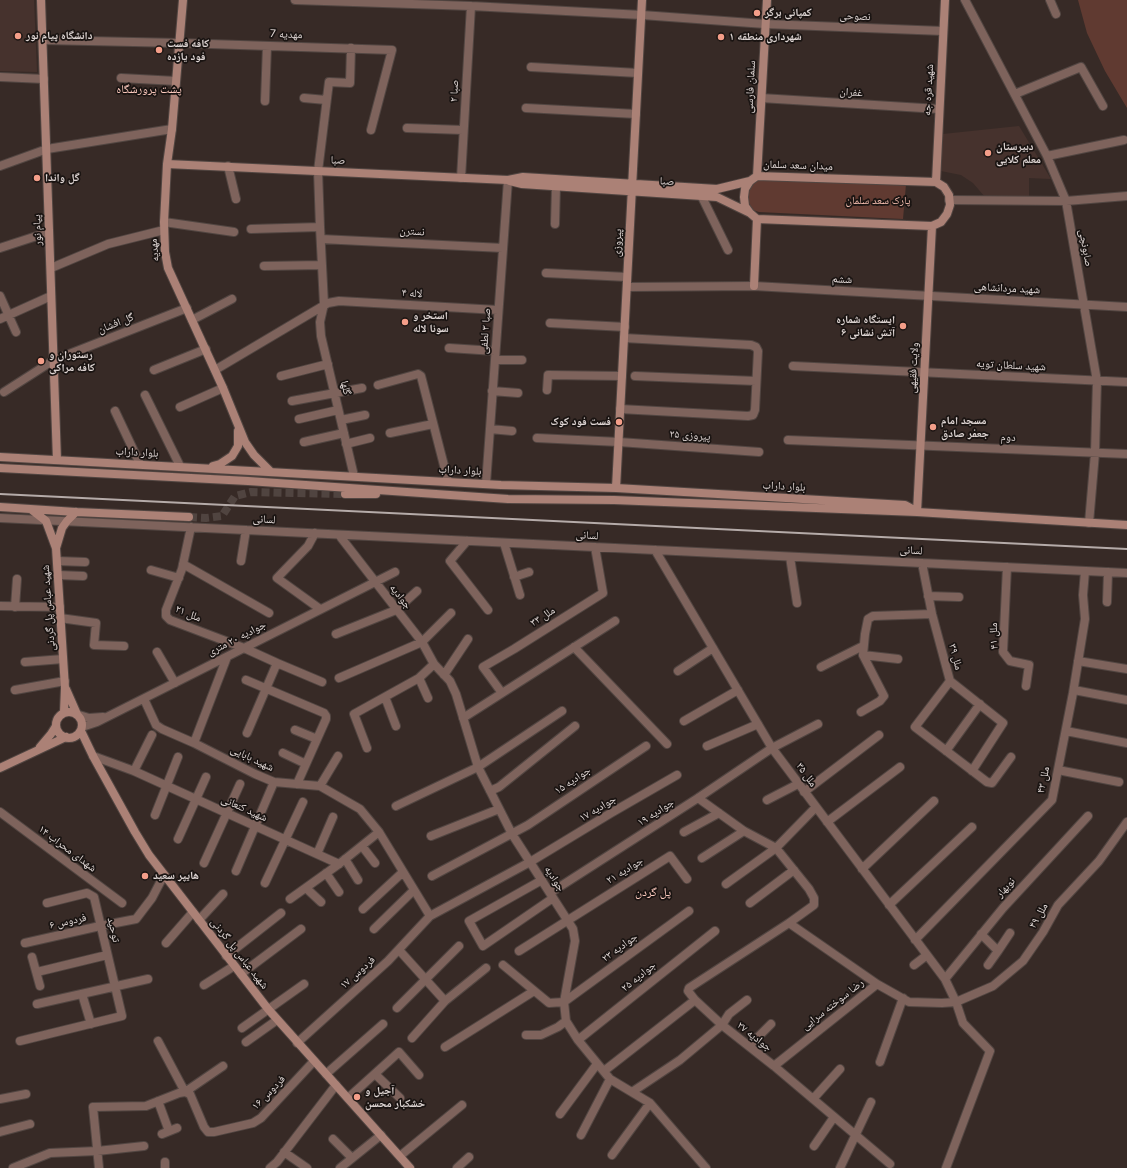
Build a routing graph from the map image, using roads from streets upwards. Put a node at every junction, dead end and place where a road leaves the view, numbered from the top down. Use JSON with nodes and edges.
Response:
{"nodes":[{"id":1,"x":41,"y":0,"type":"edge"},
{"id":2,"x":183,"y":0,"type":"edge"},
{"id":3,"x":295,"y":0,"type":"edge"},
{"id":4,"x":642,"y":0,"type":"edge"},
{"id":5,"x":767,"y":0,"type":"edge"},
{"id":6,"x":945,"y":0,"type":"edge"},
{"id":7,"x":965,"y":0,"type":"edge"},
{"id":8,"x":1050,"y":0,"type":"edge"},
{"id":9,"x":409,"y":2,"type":"edge"},
{"id":10,"x":471,"y":6,"type":"junction"},
{"id":11,"x":1056,"y":14,"type":"dead end"},
{"id":12,"x":642,"y":15,"type":"junction"},
{"id":13,"x":765,"y":24,"type":"junction"},
{"id":14,"x":943,"y":31,"type":"junction"},
{"id":15,"x":43,"y":40,"type":"junction"},
{"id":16,"x":179,"y":43,"type":"junction"},
{"id":17,"x":267,"y":46,"type":"junction"},
{"id":18,"x":351,"y":48,"type":"junction"},
{"id":19,"x":531,"y":67,"type":"dead end"},
{"id":20,"x":638,"y":73,"type":"junction"},
{"id":21,"x":0,"y":77,"type":"edge"},
{"id":22,"x":121,"y":78,"type":"dead end"},
{"id":23,"x":44,"y":79,"type":"junction"},
{"id":24,"x":176,"y":81,"type":"junction"},
{"id":25,"x":1015,"y":94,"type":"junction"},
{"id":26,"x":304,"y":98,"type":"dead end"},
{"id":27,"x":761,"y":98,"type":"junction"},
{"id":28,"x":326,"y":100,"type":"junction"},
{"id":29,"x":265,"y":101,"type":"dead end"},
{"id":30,"x":1103,"y":106,"type":"dead end"},
{"id":31,"x":526,"y":108,"type":"dead end"},
{"id":32,"x":939,"y":109,"type":"junction"},
{"id":33,"x":636,"y":114,"type":"junction"},
{"id":34,"x":408,"y":128,"type":"dead end"},
{"id":35,"x":172,"y":129,"type":"junction"},
{"id":36,"x":371,"y":130,"type":"dead end"},
{"id":37,"x":463,"y":130,"type":"junction"},
{"id":38,"x":1124,"y":140,"type":"dead end"},
{"id":39,"x":46,"y":149,"type":"junction"},
{"id":40,"x":1047,"y":156,"type":"junction"},
{"id":41,"x":167,"y":164,"type":"junction"},
{"id":42,"x":0,"y":166,"type":"edge"},
{"id":43,"x":228,"y":166,"type":"junction"},
{"id":44,"x":318,"y":171,"type":"junction"},
{"id":45,"x":757,"y":176,"type":"junction"},
{"id":46,"x":460,"y":178,"type":"junction"},
{"id":47,"x":508,"y":180,"type":"junction"},
{"id":48,"x":750,"y":181,"type":"junction"},
{"id":49,"x":936,"y":182,"type":"junction"},
{"id":50,"x":556,"y":186,"type":"junction"},
{"id":51,"x":633,"y":187,"type":"junction"},
{"id":52,"x":701,"y":196,"type":"junction"},
{"id":53,"x":1127,"y":196,"type":"edge"},
{"id":54,"x":236,"y":199,"type":"dead end"},
{"id":55,"x":949,"y":200,"type":"junction"},
{"id":56,"x":1066,"y":202,"type":"junction"},
{"id":57,"x":750,"y":214,"type":"junction"},
{"id":58,"x":757,"y":219,"type":"junction"},
{"id":59,"x":555,"y":224,"type":"dead end"},
{"id":60,"x":164,"y":226,"type":"junction"},
{"id":61,"x":932,"y":226,"type":"junction"},
{"id":62,"x":320,"y":227,"type":"junction"},
{"id":63,"x":251,"y":229,"type":"dead end"},
{"id":64,"x":49,"y":232,"type":"junction"},
{"id":65,"x":234,"y":232,"type":"dead end"},
{"id":66,"x":321,"y":239,"type":"junction"},
{"id":67,"x":0,"y":248,"type":"edge"},
{"id":68,"x":503,"y":248,"type":"junction"},
{"id":69,"x":728,"y":250,"type":"dead end"},
{"id":70,"x":322,"y":265,"type":"junction"},
{"id":71,"x":264,"y":266,"type":"dead end"},
{"id":72,"x":50,"y":268,"type":"junction"},
{"id":73,"x":546,"y":273,"type":"dead end"},
{"id":74,"x":627,"y":277,"type":"junction"},
{"id":75,"x":754,"y":286,"type":"junction"},
{"id":76,"x":627,"y":287,"type":"junction"},
{"id":77,"x":0,"y":296,"type":"edge"},
{"id":78,"x":52,"y":296,"type":"junction"},
{"id":79,"x":928,"y":296,"type":"junction"},
{"id":80,"x":232,"y":299,"type":"dead end"},
{"id":81,"x":324,"y":304,"type":"junction"},
{"id":82,"x":1084,"y":304,"type":"junction"},
{"id":83,"x":1127,"y":307,"type":"edge"},
{"id":84,"x":187,"y":308,"type":"junction"},
{"id":85,"x":498,"y":310,"type":"junction"},
{"id":86,"x":9,"y":315,"type":"junction"},
{"id":87,"x":0,"y":319,"type":"edge"},
{"id":88,"x":192,"y":320,"type":"junction"},
{"id":89,"x":550,"y":322,"type":"dead end"},
{"id":90,"x":625,"y":327,"type":"junction"},
{"id":91,"x":16,"y":332,"type":"dead end"},
{"id":92,"x":624,"y":338,"type":"junction"},
{"id":93,"x":449,"y":348,"type":"dead end"},
{"id":94,"x":206,"y":349,"type":"junction"},
{"id":95,"x":495,"y":351,"type":"junction"},
{"id":96,"x":54,"y":360,"type":"junction"},
{"id":97,"x":495,"y":360,"type":"junction"},
{"id":98,"x":522,"y":360,"type":"dead end"},
{"id":99,"x":328,"y":364,"type":"junction"},
{"id":100,"x":793,"y":366,"type":"dead end"},
{"id":101,"x":154,"y":370,"type":"dead end"},
{"id":102,"x":215,"y":370,"type":"junction"},
{"id":103,"x":925,"y":372,"type":"junction"},
{"id":104,"x":281,"y":376,"type":"dead end"},
{"id":105,"x":622,"y":376,"type":"junction"},
{"id":106,"x":635,"y":376,"type":"dead end"},
{"id":107,"x":756,"y":381,"type":"junction"},
{"id":108,"x":1097,"y":381,"type":"junction"},
{"id":109,"x":1127,"y":382,"type":"edge"},
{"id":110,"x":378,"y":385,"type":"dead end"},
{"id":111,"x":223,"y":388,"type":"junction"},
{"id":112,"x":362,"y":388,"type":"dead end"},
{"id":113,"x":547,"y":390,"type":"dead end"},
{"id":114,"x":492,"y":391,"type":"junction"},
{"id":115,"x":4,"y":392,"type":"dead end"},
{"id":116,"x":335,"y":393,"type":"junction"},
{"id":117,"x":518,"y":393,"type":"dead end"},
{"id":118,"x":146,"y":395,"type":"dead end"},
{"id":119,"x":292,"y":401,"type":"dead end"},
{"id":120,"x":180,"y":408,"type":"dead end"},
{"id":121,"x":620,"y":409,"type":"junction"},
{"id":122,"x":338,"y":410,"type":"junction"},
{"id":123,"x":115,"y":411,"type":"dead end"},
{"id":124,"x":365,"y":415,"type":"dead end"},
{"id":125,"x":299,"y":419,"type":"dead end"},
{"id":126,"x":341,"y":420,"type":"junction"},
{"id":127,"x":237,"y":424,"type":"junction"},
{"id":128,"x":433,"y":424,"type":"junction"},
{"id":129,"x":490,"y":429,"type":"junction"},
{"id":130,"x":512,"y":431,"type":"dead end"},
{"id":131,"x":344,"y":433,"type":"junction"},
{"id":132,"x":390,"y":433,"type":"dead end"},
{"id":133,"x":370,"y":438,"type":"dead end"},
{"id":134,"x":537,"y":438,"type":"dead end"},
{"id":135,"x":788,"y":440,"type":"dead end"},
{"id":136,"x":304,"y":442,"type":"dead end"},
{"id":137,"x":619,"y":442,"type":"junction"},
{"id":138,"x":346,"y":444,"type":"junction"},
{"id":139,"x":921,"y":446,"type":"junction"},
{"id":140,"x":759,"y":452,"type":"dead end"},
{"id":141,"x":1095,"y":453,"type":"junction"},
{"id":142,"x":1127,"y":454,"type":"edge"},
{"id":143,"x":0,"y":457,"type":"edge"},
{"id":144,"x":57,"y":460,"type":"junction"},
{"id":145,"x":140,"y":464,"type":"junction"},
{"id":146,"x":180,"y":466,"type":"junction"},
{"id":147,"x":0,"y":468,"type":"edge"},
{"id":148,"x":200,"y":468,"type":"junction"},
{"id":149,"x":271,"y":472,"type":"junction"},
{"id":150,"x":354,"y":476,"type":"junction"},
{"id":151,"x":448,"y":482,"type":"junction"},
{"id":152,"x":468,"y":483,"type":"junction"},
{"id":153,"x":486,"y":484,"type":"junction"},
{"id":154,"x":501,"y":485,"type":"junction"},
{"id":155,"x":616,"y":488,"type":"junction"},
{"id":156,"x":407,"y":491,"type":"junction"},
{"id":157,"x":345,"y":494,"type":"tunnel mouth"},
{"id":158,"x":466,"y":496,"type":"junction"},
{"id":159,"x":500,"y":498,"type":"junction"},
{"id":160,"x":0,"y":507,"type":"edge"},
{"id":161,"x":32,"y":510,"type":"junction"},
{"id":162,"x":76,"y":512,"type":"junction"},
{"id":163,"x":917,"y":512,"type":"junction"},
{"id":164,"x":189,"y":517,"type":"tunnel mouth"},
{"id":165,"x":0,"y":518,"type":"edge"},
{"id":166,"x":46,"y":521,"type":"junction"},
{"id":167,"x":67,"y":521,"type":"junction"},
{"id":168,"x":1089,"y":523,"type":"junction"},
{"id":169,"x":1127,"y":525,"type":"edge"},
{"id":170,"x":190,"y":527,"type":"junction"},
{"id":171,"x":246,"y":530,"type":"junction"},
{"id":172,"x":315,"y":533,"type":"junction"},
{"id":173,"x":339,"y":535,"type":"junction"},
{"id":174,"x":467,"y":541,"type":"junction"},
{"id":175,"x":504,"y":543,"type":"junction"},
{"id":176,"x":595,"y":547,"type":"junction"},
{"id":177,"x":56,"y":548,"type":"junction"},
{"id":178,"x":656,"y":550,"type":"junction"},
{"id":179,"x":790,"y":556,"type":"junction"},
{"id":180,"x":57,"y":561,"type":"junction"},
{"id":181,"x":241,"y":561,"type":"dead end"},
{"id":182,"x":85,"y":562,"type":"dead end"},
{"id":183,"x":922,"y":563,"type":"junction"},
{"id":184,"x":183,"y":564,"type":"junction"},
{"id":185,"x":1007,"y":567,"type":"junction"},
{"id":186,"x":152,"y":570,"type":"dead end"},
{"id":187,"x":1085,"y":571,"type":"junction"},
{"id":188,"x":395,"y":572,"type":"dead end"},
{"id":189,"x":529,"y":572,"type":"dead end"},
{"id":190,"x":1108,"y":572,"type":"junction"},
{"id":191,"x":1127,"y":573,"type":"edge"},
{"id":192,"x":58,"y":575,"type":"junction"},
{"id":193,"x":83,"y":576,"type":"dead end"},
{"id":194,"x":179,"y":578,"type":"junction"},
{"id":195,"x":514,"y":578,"type":"junction"},
{"id":196,"x":17,"y":579,"type":"dead end"},
{"id":197,"x":375,"y":582,"type":"junction"},
{"id":198,"x":417,"y":590,"type":"dead end"},
{"id":199,"x":520,"y":595,"type":"dead end"},
{"id":200,"x":928,"y":596,"type":"junction"},
{"id":201,"x":959,"y":596,"type":"dead end"},
{"id":202,"x":1107,"y":602,"type":"dead end"},
{"id":203,"x":797,"y":603,"type":"dead end"},
{"id":204,"x":0,"y":606,"type":"edge"},
{"id":205,"x":15,"y":607,"type":"junction"},
{"id":206,"x":60,"y":607,"type":"junction"},
{"id":207,"x":320,"y":609,"type":"junction"},
{"id":208,"x":396,"y":610,"type":"junction"},
{"id":209,"x":488,"y":610,"type":"dead end"},
{"id":210,"x":269,"y":613,"type":"dead end"},
{"id":211,"x":451,"y":613,"type":"dead end"},
{"id":212,"x":932,"y":614,"type":"junction"},
{"id":213,"x":60,"y":618,"type":"junction"},
{"id":214,"x":615,"y":621,"type":"dead end"},
{"id":215,"x":336,"y":634,"type":"dead end"},
{"id":216,"x":468,"y":639,"type":"dead end"},
{"id":217,"x":422,"y":642,"type":"junction"},
{"id":218,"x":124,"y":646,"type":"dead end"},
{"id":219,"x":864,"y":646,"type":"junction"},
{"id":220,"x":574,"y":647,"type":"junction"},
{"id":221,"x":244,"y":648,"type":"junction"},
{"id":222,"x":713,"y":648,"type":"junction"},
{"id":223,"x":157,"y":652,"type":"dead end"},
{"id":224,"x":864,"y":655,"type":"junction"},
{"id":225,"x":227,"y":657,"type":"junction"},
{"id":226,"x":63,"y":659,"type":"junction"},
{"id":227,"x":898,"y":659,"type":"dead end"},
{"id":228,"x":1078,"y":661,"type":"junction"},
{"id":229,"x":25,"y":662,"type":"dead end"},
{"id":230,"x":277,"y":663,"type":"junction"},
{"id":231,"x":434,"y":664,"type":"junction"},
{"id":232,"x":821,"y":667,"type":"dead end"},
{"id":233,"x":1127,"y":669,"type":"edge"},
{"id":234,"x":678,"y":671,"type":"dead end"},
{"id":235,"x":444,"y":675,"type":"junction"},
{"id":236,"x":339,"y":678,"type":"dead end"},
{"id":237,"x":419,"y":678,"type":"junction"},
{"id":238,"x":246,"y":680,"type":"dead end"},
{"id":239,"x":950,"y":681,"type":"junction"},
{"id":240,"x":322,"y":682,"type":"dead end"},
{"id":241,"x":175,"y":683,"type":"junction"},
{"id":242,"x":65,"y":684,"type":"junction"},
{"id":243,"x":1026,"y":686,"type":"dead end"},
{"id":244,"x":266,"y":689,"type":"junction"},
{"id":245,"x":15,"y":690,"type":"dead end"},
{"id":246,"x":738,"y":690,"type":"junction"},
{"id":247,"x":1074,"y":690,"type":"junction"},
{"id":248,"x":502,"y":693,"type":"junction"},
{"id":249,"x":385,"y":697,"type":"junction"},
{"id":250,"x":144,"y":698,"type":"junction"},
{"id":251,"x":428,"y":698,"type":"dead end"},
{"id":252,"x":1127,"y":700,"type":"edge"},
{"id":253,"x":980,"y":704,"type":"junction"},
{"id":254,"x":562,"y":711,"type":"dead end"},
{"id":255,"x":64,"y":712,"type":"junction"},
{"id":256,"x":861,"y":712,"type":"dead end"},
{"id":257,"x":78,"y":715,"type":"junction"},
{"id":258,"x":109,"y":716,"type":"junction"},
{"id":259,"x":463,"y":718,"type":"junction"},
{"id":260,"x":684,"y":721,"type":"dead end"},
{"id":261,"x":758,"y":724,"type":"junction"},
{"id":262,"x":818,"y":724,"type":"dead end"},
{"id":263,"x":56,"y":726,"type":"junction"},
{"id":264,"x":396,"y":726,"type":"dead end"},
{"id":265,"x":575,"y":726,"type":"dead end"},
{"id":266,"x":81,"y":729,"type":"junction"},
{"id":267,"x":295,"y":730,"type":"dead end"},
{"id":268,"x":1066,"y":731,"type":"junction"},
{"id":269,"x":247,"y":733,"type":"dead end"},
{"id":270,"x":152,"y":735,"type":"dead end"},
{"id":271,"x":879,"y":735,"type":"dead end"},
{"id":272,"x":66,"y":738,"type":"junction"},
{"id":273,"x":317,"y":739,"type":"junction"},
{"id":274,"x":194,"y":743,"type":"junction"},
{"id":275,"x":1127,"y":743,"type":"edge"},
{"id":276,"x":667,"y":744,"type":"dead end"},
{"id":277,"x":646,"y":746,"type":"dead end"},
{"id":278,"x":707,"y":746,"type":"dead end"},
{"id":279,"x":367,"y":748,"type":"dead end"},
{"id":280,"x":772,"y":748,"type":"junction"},
{"id":281,"x":35,"y":751,"type":"junction"},
{"id":282,"x":946,"y":751,"type":"junction"},
{"id":283,"x":283,"y":754,"type":"dead end"},
{"id":284,"x":93,"y":756,"type":"junction"},
{"id":285,"x":338,"y":756,"type":"dead end"},
{"id":286,"x":178,"y":757,"type":"dead end"},
{"id":287,"x":1011,"y":757,"type":"dead end"},
{"id":288,"x":306,"y":764,"type":"junction"},
{"id":289,"x":478,"y":767,"type":"junction"},
{"id":290,"x":900,"y":767,"type":"dead end"},
{"id":291,"x":0,"y":768,"type":"edge"},
{"id":292,"x":1058,"y":770,"type":"junction"},
{"id":293,"x":972,"y":771,"type":"junction"},
{"id":294,"x":134,"y":772,"type":"junction"},
{"id":295,"x":677,"y":775,"type":"dead end"},
{"id":296,"x":206,"y":777,"type":"dead end"},
{"id":297,"x":274,"y":782,"type":"junction"},
{"id":298,"x":1120,"y":782,"type":"dead end"},
{"id":299,"x":240,"y":784,"type":"dead end"},
{"id":300,"x":297,"y":784,"type":"junction"},
{"id":301,"x":798,"y":784,"type":"junction"},
{"id":302,"x":320,"y":786,"type":"junction"},
{"id":303,"x":168,"y":787,"type":"junction"},
{"id":304,"x":490,"y":791,"type":"junction"},
{"id":305,"x":804,"y":792,"type":"junction"},
{"id":306,"x":698,"y":798,"type":"junction"},
{"id":307,"x":196,"y":799,"type":"junction"},
{"id":308,"x":767,"y":800,"type":"dead end"},
{"id":309,"x":934,"y":801,"type":"dead end"},
{"id":310,"x":303,"y":802,"type":"dead end"},
{"id":311,"x":396,"y":806,"type":"dead end"},
{"id":312,"x":816,"y":807,"type":"junction"},
{"id":313,"x":499,"y":809,"type":"junction"},
{"id":314,"x":0,"y":812,"type":"edge"},
{"id":315,"x":226,"y":813,"type":"junction"},
{"id":316,"x":719,"y":813,"type":"junction"},
{"id":317,"x":155,"y":815,"type":"dead end"},
{"id":318,"x":1088,"y":816,"type":"dead end"},
{"id":319,"x":333,"y":817,"type":"dead end"},
{"id":320,"x":827,"y":822,"type":"junction"},
{"id":321,"x":1127,"y":822,"type":"edge"},
{"id":322,"x":256,"y":826,"type":"junction"},
{"id":323,"x":972,"y":827,"type":"dead end"},
{"id":324,"x":744,"y":831,"type":"junction"},
{"id":325,"x":379,"y":832,"type":"junction"},
{"id":326,"x":684,"y":832,"type":"dead end"},
{"id":327,"x":512,"y":834,"type":"junction"},
{"id":328,"x":431,"y":836,"type":"dead end"},
{"id":329,"x":178,"y":839,"type":"dead end"},
{"id":330,"x":285,"y":839,"type":"junction"},
{"id":331,"x":362,"y":846,"type":"junction"},
{"id":332,"x":776,"y":848,"type":"junction"},
{"id":333,"x":317,"y":854,"type":"junction"},
{"id":334,"x":702,"y":858,"type":"dead end"},
{"id":335,"x":342,"y":861,"type":"junction"},
{"id":336,"x":530,"y":862,"type":"junction"},
{"id":337,"x":204,"y":863,"type":"dead end"},
{"id":338,"x":375,"y":863,"type":"dead end"},
{"id":339,"x":862,"y":869,"type":"junction"},
{"id":340,"x":794,"y":870,"type":"junction"},
{"id":341,"x":236,"y":871,"type":"dead end"},
{"id":342,"x":403,"y":872,"type":"junction"},
{"id":343,"x":326,"y":873,"type":"junction"},
{"id":344,"x":164,"y":875,"type":"junction"},
{"id":345,"x":432,"y":876,"type":"dead end"},
{"id":346,"x":687,"y":879,"type":"dead end"},
{"id":347,"x":358,"y":880,"type":"dead end"},
{"id":348,"x":542,"y":880,"type":"junction"},
{"id":349,"x":265,"y":884,"type":"dead end"},
{"id":350,"x":726,"y":884,"type":"dead end"},
{"id":351,"x":306,"y":888,"type":"junction"},
{"id":352,"x":414,"y":890,"type":"junction"},
{"id":353,"x":339,"y":892,"type":"dead end"},
{"id":354,"x":223,"y":894,"type":"dead end"},
{"id":355,"x":552,"y":896,"type":"junction"},
{"id":356,"x":290,"y":899,"type":"dead end"},
{"id":357,"x":320,"y":902,"type":"dead end"},
{"id":358,"x":46,"y":903,"type":"dead end"},
{"id":359,"x":122,"y":903,"type":"dead end"},
{"id":360,"x":750,"y":903,"type":"dead end"},
{"id":361,"x":889,"y":905,"type":"junction"},
{"id":362,"x":363,"y":909,"type":"dead end"},
{"id":363,"x":689,"y":911,"type":"dead end"},
{"id":364,"x":193,"y":912,"type":"junction"},
{"id":365,"x":281,"y":913,"type":"dead end"},
{"id":366,"x":430,"y":916,"type":"junction"},
{"id":367,"x":199,"y":920,"type":"junction"},
{"id":368,"x":568,"y":921,"type":"junction"},
{"id":369,"x":789,"y":923,"type":"junction"},
{"id":370,"x":100,"y":926,"type":"junction"},
{"id":371,"x":374,"y":929,"type":"dead end"},
{"id":372,"x":301,"y":930,"type":"dead end"},
{"id":373,"x":715,"y":931,"type":"dead end"},
{"id":374,"x":1010,"y":933,"type":"dead end"},
{"id":375,"x":981,"y":934,"type":"junction"},
{"id":376,"x":915,"y":940,"type":"junction"},
{"id":377,"x":25,"y":943,"type":"dead end"},
{"id":378,"x":166,"y":943,"type":"dead end"},
{"id":379,"x":459,"y":946,"type":"dead end"},
{"id":380,"x":399,"y":950,"type":"junction"},
{"id":381,"x":998,"y":951,"type":"junction"},
{"id":382,"x":520,"y":952,"type":"dead end"},
{"id":383,"x":107,"y":955,"type":"junction"},
{"id":384,"x":927,"y":955,"type":"junction"},
{"id":385,"x":226,"y":956,"type":"junction"},
{"id":386,"x":32,"y":957,"type":"dead end"},
{"id":387,"x":504,"y":965,"type":"dead end"},
{"id":388,"x":914,"y":965,"type":"dead end"},
{"id":389,"x":988,"y":965,"type":"dead end"},
{"id":390,"x":234,"y":966,"type":"junction"},
{"id":391,"x":486,"y":968,"type":"dead end"},
{"id":392,"x":37,"y":972,"type":"junction"},
{"id":393,"x":241,"y":974,"type":"junction"},
{"id":394,"x":148,"y":979,"type":"dead end"},
{"id":395,"x":425,"y":979,"type":"junction"},
{"id":396,"x":945,"y":979,"type":"junction"},
{"id":397,"x":304,"y":984,"type":"dead end"},
{"id":398,"x":877,"y":984,"type":"junction"},
{"id":399,"x":204,"y":985,"type":"dead end"},
{"id":400,"x":40,"y":986,"type":"dead end"},
{"id":401,"x":115,"y":987,"type":"junction"},
{"id":402,"x":534,"y":991,"type":"junction"},
{"id":403,"x":82,"y":994,"type":"junction"},
{"id":404,"x":903,"y":998,"type":"junction"},
{"id":405,"x":695,"y":1000,"type":"junction"},
{"id":406,"x":747,"y":1000,"type":"dead end"},
{"id":407,"x":445,"y":1001,"type":"junction"},
{"id":408,"x":564,"y":1002,"type":"junction"},
{"id":409,"x":956,"y":1002,"type":"junction"},
{"id":410,"x":37,"y":1004,"type":"dead end"},
{"id":411,"x":396,"y":1008,"type":"dead end"},
{"id":412,"x":268,"y":1009,"type":"junction"},
{"id":413,"x":277,"y":1020,"type":"junction"},
{"id":414,"x":566,"y":1021,"type":"junction"},
{"id":415,"x":91,"y":1024,"type":"junction"},
{"id":416,"x":383,"y":1024,"type":"dead end"},
{"id":417,"x":771,"y":1024,"type":"dead end"},
{"id":418,"x":722,"y":1025,"type":"junction"},
{"id":419,"x":242,"y":1028,"type":"dead end"},
{"id":420,"x":526,"y":1035,"type":"dead end"},
{"id":421,"x":412,"y":1038,"type":"dead end"},
{"id":422,"x":578,"y":1040,"type":"junction"},
{"id":423,"x":20,"y":1041,"type":"dead end"},
{"id":424,"x":158,"y":1041,"type":"dead end"},
{"id":425,"x":246,"y":1042,"type":"dead end"},
{"id":426,"x":297,"y":1043,"type":"junction"},
{"id":427,"x":445,"y":1046,"type":"dead end"},
{"id":428,"x":748,"y":1046,"type":"junction"},
{"id":429,"x":314,"y":1061,"type":"junction"},
{"id":430,"x":880,"y":1062,"type":"dead end"},
{"id":431,"x":597,"y":1064,"type":"junction"},
{"id":432,"x":223,"y":1066,"type":"dead end"},
{"id":433,"x":774,"y":1066,"type":"junction"},
{"id":434,"x":840,"y":1069,"type":"dead end"},
{"id":435,"x":604,"y":1071,"type":"junction"},
{"id":436,"x":326,"y":1074,"type":"junction"},
{"id":437,"x":375,"y":1074,"type":"junction"},
{"id":438,"x":419,"y":1075,"type":"dead end"},
{"id":439,"x":610,"y":1079,"type":"junction"},
{"id":440,"x":336,"y":1085,"type":"junction"},
{"id":441,"x":185,"y":1092,"type":"junction"},
{"id":442,"x":632,"y":1092,"type":"junction"},
{"id":443,"x":26,"y":1094,"type":"dead end"},
{"id":444,"x":348,"y":1098,"type":"junction"},
{"id":445,"x":400,"y":1098,"type":"dead end"},
{"id":446,"x":0,"y":1099,"type":"edge"},
{"id":447,"x":813,"y":1099,"type":"junction"},
{"id":448,"x":158,"y":1101,"type":"junction"},
{"id":449,"x":871,"y":1102,"type":"dead end"},
{"id":450,"x":650,"y":1103,"type":"junction"},
{"id":451,"x":462,"y":1105,"type":"dead end"},
{"id":452,"x":560,"y":1114,"type":"dead end"},
{"id":453,"x":834,"y":1117,"type":"junction"},
{"id":454,"x":30,"y":1124,"type":"dead end"},
{"id":455,"x":169,"y":1131,"type":"dead end"},
{"id":456,"x":0,"y":1132,"type":"edge"},
{"id":457,"x":855,"y":1134,"type":"junction"},
{"id":458,"x":381,"y":1135,"type":"junction"},
{"id":459,"x":581,"y":1135,"type":"dead end"},
{"id":460,"x":333,"y":1139,"type":"dead end"},
{"id":461,"x":144,"y":1146,"type":"dead end"},
{"id":462,"x":814,"y":1146,"type":"dead end"},
{"id":463,"x":97,"y":1151,"type":"junction"},
{"id":464,"x":284,"y":1152,"type":"junction"},
{"id":465,"x":612,"y":1155,"type":"dead end"},
{"id":466,"x":400,"y":1156,"type":"junction"},
{"id":467,"x":469,"y":1157,"type":"dead end"},
{"id":468,"x":352,"y":1158,"type":"junction"},
{"id":469,"x":890,"y":1164,"type":"dead end"},
{"id":470,"x":13,"y":1168,"type":"edge"},
{"id":471,"x":98,"y":1168,"type":"edge"},
{"id":472,"x":270,"y":1168,"type":"edge"},
{"id":473,"x":307,"y":1168,"type":"edge"},
{"id":474,"x":340,"y":1168,"type":"edge"},
{"id":475,"x":410,"y":1168,"type":"edge"},
{"id":476,"x":457,"y":1168,"type":"edge"},
{"id":477,"x":706,"y":1168,"type":"edge"},
{"id":478,"x":840,"y":1168,"type":"edge"},
{"id":479,"x":946,"y":1168,"type":"edge"}],
"edges":[{"from":1,"to":15,"type":"street","name":"پیام نور"},
{"from":2,"to":16,"type":"street","name":"مهدیه"},
{"from":3,"to":9,"type":"street","name":"نصوحی"},
{"from":4,"to":12,"type":"street","name":"پیروزی"},
{"from":5,"to":13,"type":"street","name":"سلمان فارسی"},
{"from":6,"to":14,"type":"street","name":"شهید قره جه"},
{"from":7,"to":25,"type":"street","name":"صابونچی"},
{"from":8,"to":11,"type":"street"},
{"from":9,"to":10,"type":"street","name":"نصوحی"},
{"from":10,"to":12,"type":"street","name":"نصوحی"},
{"from":10,"to":37,"type":"street","name":"صبا ۲"},
{"from":12,"to":13,"type":"street","name":"نصوحی"},
{"from":12,"to":20,"type":"street","name":"پیروزی"},
{"from":13,"to":14,"type":"street","name":"نصوحی"},
{"from":13,"to":27,"type":"street","name":"سلمان فارسی"},
{"from":14,"to":32,"type":"street","name":"شهید قره جه"},
{"from":15,"to":16,"type":"street","name":"مهدیه 7"},
{"from":15,"to":23,"type":"street","name":"پیام نور"},
{"from":16,"to":17,"type":"street","name":"مهدیه 7"},
{"from":16,"to":24,"type":"street","name":"مهدیه"},
{"from":17,"to":18,"type":"street","name":"مهدیه 7"},
{"from":17,"to":29,"type":"street"},
{"from":18,"to":28,"type":"street","name":"گلها"},
{"from":18,"to":36,"type":"street","name":"مهدیه 7"},
{"from":19,"to":20,"type":"street"},
{"from":20,"to":33,"type":"street","name":"پیروزی"},
{"from":21,"to":23,"type":"street"},
{"from":22,"to":24,"type":"street"},
{"from":23,"to":39,"type":"street","name":"پیام نور"},
{"from":24,"to":35,"type":"street","name":"مهدیه"},
{"from":25,"to":30,"type":"street"},
{"from":25,"to":40,"type":"street","name":"صابونچی"},
{"from":26,"to":28,"type":"street"},
{"from":27,"to":32,"type":"street","name":"غفران"},
{"from":27,"to":45,"type":"street","name":"سلمان فارسی"},
{"from":28,"to":44,"type":"street","name":"گلها"},
{"from":31,"to":33,"type":"street"},
{"from":32,"to":49,"type":"street","name":"شهید قره جه"},
{"from":33,"to":51,"type":"street","name":"پیروزی"},
{"from":34,"to":37,"type":"street"},
{"from":35,"to":39,"type":"street"},
{"from":35,"to":41,"type":"street","name":"مهدیه"},
{"from":37,"to":46,"type":"street","name":"صبا ۲"},
{"from":38,"to":40,"type":"street"},
{"from":39,"to":42,"type":"street"},
{"from":39,"to":64,"type":"street","name":"پیام نور"},
{"from":40,"to":56,"type":"street","name":"صابونچی"},
{"from":41,"to":43,"type":"street","name":"صبا"},
{"from":41,"to":60,"type":"street","name":"مهدیه"},
{"from":43,"to":44,"type":"street","name":"صبا"},
{"from":43,"to":54,"type":"street"},
{"from":44,"to":46,"type":"street","name":"صبا"},
{"from":44,"to":62,"type":"street","name":"گلها"},
{"from":45,"to":48,"type":"street","name":"میدان سعد سلمان"},
{"from":45,"to":49,"type":"street","name":"میدان سعد سلمان"},
{"from":46,"to":47,"type":"street","name":"صبا"},
{"from":47,"to":50,"type":"street","name":"صبا"},
{"from":47,"to":51,"type":"street","name":"صبا"},
{"from":47,"to":68,"type":"street","name":"صبا ۳ لطفی"},
{"from":48,"to":51,"type":"street","name":"صبا"},
{"from":48,"to":57,"type":"street","name":"میدان سعد سلمان"},
{"from":49,"to":55,"type":"street"},
{"from":50,"to":51,"type":"street","name":"صبا"},
{"from":50,"to":59,"type":"street"},
{"from":51,"to":52,"type":"street","name":"صبا"},
{"from":51,"to":74,"type":"street","name":"پیروزی"},
{"from":52,"to":57,"type":"street","name":"صبا"},
{"from":52,"to":69,"type":"street"},
{"from":53,"to":56,"type":"street"},
{"from":55,"to":56,"type":"street"},
{"from":55,"to":61,"type":"street"},
{"from":56,"to":82,"type":"street","name":"صابونچی"},
{"from":57,"to":58,"type":"street"},
{"from":58,"to":61,"type":"street"},
{"from":58,"to":75,"type":"street"},
{"from":60,"to":65,"type":"street"},
{"from":60,"to":72,"type":"street"},
{"from":60,"to":84,"type":"street","name":"مهدیه"},
{"from":61,"to":79,"type":"street","name":"ولایت فقیهی"},
{"from":62,"to":63,"type":"street"},
{"from":62,"to":66,"type":"street","name":"گلها"},
{"from":64,"to":67,"type":"street"},
{"from":64,"to":72,"type":"street","name":"پیام نور"},
{"from":66,"to":68,"type":"street","name":"نسترن"},
{"from":66,"to":70,"type":"street","name":"گلها"},
{"from":68,"to":85,"type":"street","name":"صبا ۳ لطفی"},
{"from":70,"to":71,"type":"street"},
{"from":70,"to":81,"type":"street","name":"گلها"},
{"from":72,"to":78,"type":"street","name":"پیام نور"},
{"from":73,"to":74,"type":"street"},
{"from":74,"to":76,"type":"street","name":"پیروزی"},
{"from":75,"to":76,"type":"street","name":"ششم"},
{"from":75,"to":79,"type":"street","name":"ششم"},
{"from":76,"to":90,"type":"street","name":"پیروزی"},
{"from":77,"to":86,"type":"street"},
{"from":78,"to":86,"type":"street"},
{"from":78,"to":96,"type":"street","name":"پیام نور"},
{"from":79,"to":82,"type":"street","name":"شهید مردانشاهی"},
{"from":79,"to":103,"type":"street","name":"ولایت فقیهی"},
{"from":80,"to":88,"type":"street"},
{"from":81,"to":85,"type":"street","name":"لاله ۴"},
{"from":81,"to":99,"type":"street","name":"گلها"},
{"from":81,"to":102,"type":"street"},
{"from":82,"to":83,"type":"street","name":"شهید مردانشاهی"},
{"from":82,"to":108,"type":"street","name":"صابونچی"},
{"from":84,"to":88,"type":"street","name":"مهدیه"},
{"from":84,"to":96,"type":"street","name":"گل افشان"},
{"from":85,"to":95,"type":"street","name":"صبا ۳ لطفی"},
{"from":86,"to":87,"type":"street"},
{"from":86,"to":91,"type":"street"},
{"from":88,"to":94,"type":"street","name":"مهدیه"},
{"from":89,"to":90,"type":"street"},
{"from":90,"to":92,"type":"street","name":"پیروزی"},
{"from":92,"to":105,"type":"street","name":"پیروزی"},
{"from":92,"to":107,"type":"street"},
{"from":93,"to":95,"type":"street"},
{"from":94,"to":101,"type":"street"},
{"from":94,"to":102,"type":"street","name":"مهدیه"},
{"from":95,"to":97,"type":"street","name":"صبا ۳ لطفی"},
{"from":96,"to":115,"type":"street","name":"گل افشان"},
{"from":96,"to":144,"type":"street","name":"پیام نور"},
{"from":97,"to":98,"type":"street"},
{"from":97,"to":114,"type":"street","name":"صبا ۳ لطفی"},
{"from":99,"to":104,"type":"street"},
{"from":99,"to":116,"type":"street","name":"گلها"},
{"from":100,"to":103,"type":"street","name":"شهید سلطان تویه"},
{"from":102,"to":111,"type":"street","name":"مهدیه"},
{"from":103,"to":108,"type":"street","name":"شهید سلطان تویه"},
{"from":103,"to":139,"type":"street","name":"ولایت فقیهی"},
{"from":105,"to":113,"type":"street"},
{"from":105,"to":121,"type":"street","name":"پیروزی"},
{"from":106,"to":107,"type":"street"},
{"from":107,"to":121,"type":"street"},
{"from":108,"to":109,"type":"street","name":"شهید سلطان تویه"},
{"from":108,"to":141,"type":"street","name":"صابونچی"},
{"from":110,"to":128,"type":"street"},
{"from":111,"to":120,"type":"street"},
{"from":111,"to":127,"type":"street","name":"مهدیه"},
{"from":112,"to":116,"type":"street"},
{"from":114,"to":117,"type":"street"},
{"from":114,"to":129,"type":"street","name":"صبا ۳ لطفی"},
{"from":116,"to":119,"type":"street"},
{"from":116,"to":122,"type":"street","name":"گلها"},
{"from":118,"to":146,"type":"street"},
{"from":121,"to":137,"type":"street","name":"پیروزی"},
{"from":122,"to":125,"type":"street"},
{"from":122,"to":126,"type":"street","name":"گلها"},
{"from":123,"to":145,"type":"street"},
{"from":124,"to":126,"type":"street"},
{"from":126,"to":131,"type":"street","name":"گلها"},
{"from":127,"to":148,"type":"street"},
{"from":127,"to":149,"type":"street","name":"مهدیه"},
{"from":128,"to":132,"type":"street"},
{"from":128,"to":151,"type":"street"},
{"from":129,"to":130,"type":"street"},
{"from":129,"to":153,"type":"street","name":"صبا ۳ لطفی"},
{"from":131,"to":136,"type":"street"},
{"from":131,"to":138,"type":"street","name":"گلها"},
{"from":133,"to":138,"type":"street"},
{"from":134,"to":137,"type":"street","name":"پیروزی ۲۵"},
{"from":135,"to":139,"type":"street","name":"دوم"},
{"from":137,"to":140,"type":"street","name":"پیروزی ۲۵"},
{"from":137,"to":155,"type":"street","name":"پیروزی"},
{"from":138,"to":150,"type":"street","name":"گلها"},
{"from":139,"to":141,"type":"street","name":"دوم"},
{"from":139,"to":163,"type":"street","name":"ولایت فقیهی"},
{"from":141,"to":142,"type":"street","name":"دوم"},
{"from":141,"to":168,"type":"street","name":"صابونچی"},
{"from":143,"to":144,"type":"street","name":"بلوار داراب"},
{"from":144,"to":145,"type":"street","name":"بلوار داراب"},
{"from":145,"to":146,"type":"street","name":"بلوار داراب"},
{"from":146,"to":148,"type":"street","name":"بلوار داراب"},
{"from":147,"to":156,"type":"street","name":"بلوار داراب"},
{"from":148,"to":149,"type":"street","name":"بلوار داراب"},
{"from":149,"to":150,"type":"street","name":"بلوار داراب"},
{"from":150,"to":151,"type":"street","name":"بلوار داراب"},
{"from":151,"to":152,"type":"street","name":"بلوار داراب"},
{"from":152,"to":153,"type":"street","name":"بلوار داراب"},
{"from":152,"to":158,"type":"street"},
{"from":153,"to":154,"type":"street","name":"بلوار داراب"},
{"from":154,"to":155,"type":"street","name":"بلوار داراب"},
{"from":154,"to":159,"type":"street"},
{"from":155,"to":163,"type":"street","name":"بلوار داراب"},
{"from":156,"to":157,"type":"street"},
{"from":156,"to":158,"type":"street","name":"بلوار داراب"},
{"from":158,"to":159,"type":"street","name":"بلوار داراب"},
{"from":159,"to":163,"type":"street","name":"بلوار داراب"},
{"from":160,"to":161,"type":"street"},
{"from":161,"to":162,"type":"street"},
{"from":161,"to":166,"type":"street"},
{"from":162,"to":164,"type":"street"},
{"from":162,"to":167,"type":"street"},
{"from":163,"to":168,"type":"street","name":"بلوار داراب"},
{"from":165,"to":166,"type":"street","name":"لسانی"},
{"from":166,"to":167,"type":"street","name":"لسانی"},
{"from":166,"to":177,"type":"street","name":"شهید عباس پل گردنی"},
{"from":167,"to":170,"type":"street","name":"لسانی"},
{"from":167,"to":177,"type":"street"},
{"from":168,"to":169,"type":"street","name":"بلوار داراب"},
{"from":170,"to":171,"type":"street","name":"لسانی"},
{"from":170,"to":184,"type":"street","name":"ملل ۲۱"},
{"from":171,"to":172,"type":"street","name":"لسانی"},
{"from":171,"to":181,"type":"street"},
{"from":172,"to":173,"type":"street","name":"لسانی"},
{"from":172,"to":207,"type":"street"},
{"from":173,"to":174,"type":"street","name":"لسانی"},
{"from":173,"to":197,"type":"street","name":"جوادیه"},
{"from":174,"to":175,"type":"street","name":"لسانی"},
{"from":174,"to":209,"type":"street"},
{"from":175,"to":176,"type":"street","name":"لسانی"},
{"from":175,"to":195,"type":"street"},
{"from":176,"to":178,"type":"street","name":"لسانی"},
{"from":176,"to":248,"type":"street","name":"ملل ۳۳"},
{"from":177,"to":180,"type":"street","name":"شهید عباس پل گردنی"},
{"from":178,"to":179,"type":"street","name":"لسانی"},
{"from":178,"to":222,"type":"street","name":"ملل ۳۵"},
{"from":179,"to":183,"type":"street","name":"لسانی"},
{"from":179,"to":203,"type":"street"},
{"from":180,"to":182,"type":"street"},
{"from":180,"to":192,"type":"street","name":"شهید عباس پل گردنی"},
{"from":183,"to":185,"type":"street","name":"لسانی"},
{"from":183,"to":200,"type":"street","name":"ملل ۳۹"},
{"from":184,"to":194,"type":"street","name":"ملل ۲۱"},
{"from":184,"to":210,"type":"street"},
{"from":185,"to":187,"type":"street","name":"لسانی"},
{"from":185,"to":243,"type":"street","name":"ملل ۴۱"},
{"from":186,"to":194,"type":"street"},
{"from":187,"to":190,"type":"street","name":"لسانی"},
{"from":187,"to":228,"type":"street","name":"ملل ۴۳"},
{"from":188,"to":197,"type":"street","name":"جوادیه ۲۰ متری"},
{"from":189,"to":195,"type":"street"},
{"from":190,"to":191,"type":"street","name":"لسانی"},
{"from":190,"to":202,"type":"street"},
{"from":192,"to":193,"type":"street"},
{"from":192,"to":206,"type":"street","name":"شهید عباس پل گردنی"},
{"from":194,"to":221,"type":"street","name":"ملل ۲۱"},
{"from":195,"to":199,"type":"street"},
{"from":196,"to":205,"type":"street"},
{"from":197,"to":207,"type":"street","name":"جوادیه ۲۰ متری"},
{"from":197,"to":208,"type":"street","name":"جوادیه"},
{"from":198,"to":208,"type":"street"},
{"from":200,"to":201,"type":"street"},
{"from":200,"to":212,"type":"street","name":"ملل ۳۹"},
{"from":204,"to":205,"type":"street"},
{"from":205,"to":206,"type":"street"},
{"from":206,"to":213,"type":"street","name":"شهید عباس پل گردنی"},
{"from":207,"to":221,"type":"street","name":"جوادیه ۲۰ متری"},
{"from":208,"to":215,"type":"street"},
{"from":208,"to":217,"type":"street","name":"جوادیه"},
{"from":211,"to":217,"type":"street"},
{"from":212,"to":219,"type":"street"},
{"from":212,"to":239,"type":"street","name":"ملل ۳۹"},
{"from":213,"to":218,"type":"street"},
{"from":213,"to":226,"type":"street","name":"شهید عباس پل گردنی"},
{"from":214,"to":220,"type":"street"},
{"from":216,"to":235,"type":"street"},
{"from":217,"to":231,"type":"street","name":"جوادیه"},
{"from":217,"to":236,"type":"street"},
{"from":219,"to":224,"type":"street"},
{"from":219,"to":232,"type":"street"},
{"from":220,"to":248,"type":"street"},
{"from":220,"to":276,"type":"street"},
{"from":221,"to":225,"type":"street","name":"جوادیه ۲۰ متری"},
{"from":221,"to":230,"type":"street"},
{"from":222,"to":234,"type":"street"},
{"from":222,"to":246,"type":"street","name":"ملل ۳۵"},
{"from":223,"to":241,"type":"street"},
{"from":224,"to":227,"type":"street"},
{"from":224,"to":256,"type":"street"},
{"from":225,"to":241,"type":"street","name":"جوادیه ۲۰ متری"},
{"from":225,"to":274,"type":"street"},
{"from":226,"to":229,"type":"street"},
{"from":226,"to":242,"type":"street","name":"شهید عباس پل گردنی"},
{"from":228,"to":233,"type":"street"},
{"from":228,"to":247,"type":"street","name":"ملل ۴۳"},
{"from":230,"to":240,"type":"street"},
{"from":230,"to":244,"type":"street"},
{"from":231,"to":235,"type":"street","name":"جوادیه"},
{"from":231,"to":237,"type":"street"},
{"from":235,"to":259,"type":"street","name":"جوادیه"},
{"from":237,"to":249,"type":"street"},
{"from":237,"to":251,"type":"street"},
{"from":238,"to":244,"type":"street"},
{"from":239,"to":253,"type":"street","name":"ملل ۳۹"},
{"from":239,"to":282,"type":"street"},
{"from":241,"to":250,"type":"street","name":"جوادیه ۲۰ متری"},
{"from":242,"to":245,"type":"street"},
{"from":242,"to":255,"type":"street","name":"شهید عباس پل گردنی"},
{"from":242,"to":257,"type":"street"},
{"from":244,"to":269,"type":"street"},
{"from":244,"to":273,"type":"street"},
{"from":246,"to":260,"type":"street"},
{"from":246,"to":261,"type":"street","name":"ملل ۳۵"},
{"from":247,"to":252,"type":"street"},
{"from":247,"to":268,"type":"street","name":"ملل ۴۳"},
{"from":248,"to":259,"type":"street"},
{"from":249,"to":264,"type":"street"},
{"from":249,"to":279,"type":"street"},
{"from":250,"to":258,"type":"street","name":"جوادیه ۲۰ متری"},
{"from":250,"to":274,"type":"street","name":"شهید بابایی"},
{"from":253,"to":282,"type":"street"},
{"from":253,"to":293,"type":"street","name":"ملل ۳۹"},
{"from":254,"to":289,"type":"street"},
{"from":255,"to":257,"type":"street"},
{"from":255,"to":263,"type":"street"},
{"from":257,"to":258,"type":"street"},
{"from":257,"to":266,"type":"street"},
{"from":258,"to":266,"type":"street","name":"جوادیه ۲۰ متری"},
{"from":259,"to":289,"type":"street","name":"جوادیه"},
{"from":261,"to":278,"type":"street"},
{"from":261,"to":280,"type":"street","name":"ملل ۳۵"},
{"from":262,"to":280,"type":"street","name":"جوادیه ۱۹"},
{"from":263,"to":272,"type":"street"},
{"from":263,"to":281,"type":"street"},
{"from":265,"to":304,"type":"street"},
{"from":266,"to":272,"type":"street"},
{"from":266,"to":284,"type":"street","name":"شهید عباس پل گردنی"},
{"from":267,"to":273,"type":"street"},
{"from":268,"to":275,"type":"street"},
{"from":268,"to":292,"type":"street","name":"ملل ۴۳"},
{"from":270,"to":294,"type":"street"},
{"from":271,"to":305,"type":"street"},
{"from":272,"to":281,"type":"street"},
{"from":273,"to":288,"type":"street"},
{"from":274,"to":297,"type":"street","name":"شهید بابایی"},
{"from":277,"to":327,"type":"street","name":"جوادیه ۱۵"},
{"from":280,"to":301,"type":"street","name":"ملل ۳۵"},
{"from":280,"to":306,"type":"street","name":"جوادیه ۱۹"},
{"from":281,"to":291,"type":"street"},
{"from":282,"to":293,"type":"street"},
{"from":283,"to":288,"type":"street"},
{"from":284,"to":294,"type":"street","name":"شهید کنعانی"},
{"from":284,"to":344,"type":"street","name":"شهید عباس پل گردنی"},
{"from":285,"to":302,"type":"street"},
{"from":286,"to":303,"type":"street"},
{"from":287,"to":293,"type":"street"},
{"from":288,"to":300,"type":"street"},
{"from":289,"to":304,"type":"street","name":"جوادیه"},
{"from":289,"to":311,"type":"street"},
{"from":290,"to":320,"type":"street"},
{"from":292,"to":298,"type":"street"},
{"from":292,"to":376,"type":"street","name":"ملل ۴۳"},
{"from":294,"to":303,"type":"street","name":"شهید کنعانی"},
{"from":295,"to":336,"type":"street","name":"جوادیه ۱۷"},
{"from":296,"to":307,"type":"street"},
{"from":297,"to":300,"type":"street","name":"شهید بابایی"},
{"from":297,"to":322,"type":"street"},
{"from":299,"to":315,"type":"street"},
{"from":300,"to":302,"type":"street","name":"شهید بابایی"},
{"from":301,"to":305,"type":"street","name":"ملل ۳۵"},
{"from":301,"to":308,"type":"street"},
{"from":302,"to":325,"type":"street","name":"شهید بابایی"},
{"from":303,"to":307,"type":"street","name":"شهید کنعانی"},
{"from":303,"to":317,"type":"street"},
{"from":304,"to":313,"type":"street","name":"جوادیه"},
{"from":305,"to":312,"type":"street","name":"ملل ۳۵"},
{"from":306,"to":316,"type":"street"},
{"from":306,"to":355,"type":"street","name":"جوادیه ۱۹"},
{"from":307,"to":315,"type":"street","name":"شهید کنعانی"},
{"from":307,"to":329,"type":"street"},
{"from":309,"to":339,"type":"street"},
{"from":310,"to":330,"type":"street"},
{"from":312,"to":320,"type":"street","name":"ملل ۳۵"},
{"from":312,"to":332,"type":"street"},
{"from":313,"to":327,"type":"street","name":"جوادیه"},
{"from":313,"to":328,"type":"street"},
{"from":314,"to":359,"type":"street","name":"شهدای محراب ۱۴"},
{"from":315,"to":322,"type":"street","name":"شهید کنعانی"},
{"from":315,"to":337,"type":"street"},
{"from":316,"to":324,"type":"street"},
{"from":316,"to":326,"type":"street"},
{"from":318,"to":375,"type":"street","name":"نوبهار"},
{"from":319,"to":333,"type":"street"},
{"from":320,"to":339,"type":"street","name":"ملل ۳۵"},
{"from":321,"to":409,"type":"street","name":"ملل ۴۹"},
{"from":322,"to":330,"type":"street","name":"شهید کنعانی"},
{"from":322,"to":341,"type":"street"},
{"from":323,"to":361,"type":"street"},
{"from":324,"to":332,"type":"street"},
{"from":324,"to":334,"type":"street"},
{"from":325,"to":331,"type":"street"},
{"from":325,"to":342,"type":"street","name":"شهید بابایی"},
{"from":327,"to":336,"type":"street","name":"جوادیه"},
{"from":327,"to":345,"type":"street","name":"جوادیه ۱۵"},
{"from":330,"to":333,"type":"street","name":"شهید کنعانی"},
{"from":330,"to":349,"type":"street"},
{"from":331,"to":335,"type":"street"},
{"from":331,"to":338,"type":"street"},
{"from":332,"to":340,"type":"street"},
{"from":332,"to":350,"type":"street"},
{"from":333,"to":335,"type":"street","name":"شهید کنعانی"},
{"from":335,"to":343,"type":"street"},
{"from":335,"to":347,"type":"street"},
{"from":336,"to":348,"type":"street","name":"جوادیه"},
{"from":336,"to":366,"type":"street","name":"جوادیه ۱۷"},
{"from":339,"to":361,"type":"street","name":"ملل ۳۵"},
{"from":340,"to":360,"type":"street"},
{"from":340,"to":369,"type":"street"},
{"from":342,"to":352,"type":"street","name":"شهید بابایی"},
{"from":342,"to":362,"type":"street"},
{"from":343,"to":351,"type":"street"},
{"from":343,"to":353,"type":"street"},
{"from":344,"to":364,"type":"street","name":"شهید عباس پل گردنی"},
{"from":344,"to":370,"type":"street","name":"فردوس ۶"},
{"from":346,"to":368,"type":"street","name":"جوادیه ۲۱"},
{"from":348,"to":355,"type":"street","name":"جوادیه"},
{"from":348,"to":355,"type":"street","name":"جوادیه ۱۹"},
{"from":351,"to":356,"type":"street"},
{"from":351,"to":357,"type":"street"},
{"from":352,"to":366,"type":"street","name":"شهید بابایی"},
{"from":352,"to":371,"type":"street"},
{"from":354,"to":367,"type":"street"},
{"from":355,"to":368,"type":"street","name":"جوادیه"},
{"from":358,"to":370,"type":"street","name":"توحید"},
{"from":361,"to":376,"type":"street","name":"ملل ۳۵"},
{"from":363,"to":408,"type":"street","name":"جوادیه ۲۳"},
{"from":364,"to":367,"type":"street","name":"شهید عباس پل گردنی"},
{"from":364,"to":378,"type":"street"},
{"from":365,"to":385,"type":"street"},
{"from":366,"to":380,"type":"street","name":"فردوس ۱۷"},
{"from":367,"to":385,"type":"street","name":"شهید عباس پل گردنی"},
{"from":368,"to":382,"type":"street"},
{"from":368,"to":408,"type":"street","name":"جوادیه"},
{"from":369,"to":398,"type":"street"},
{"from":369,"to":405,"type":"street"},
{"from":370,"to":377,"type":"street","name":"فردوس ۶"},
{"from":370,"to":383,"type":"street","name":"توحید"},
{"from":372,"to":393,"type":"street"},
{"from":373,"to":422,"type":"street","name":"جوادیه ۲۵"},
{"from":374,"to":381,"type":"street"},
{"from":375,"to":381,"type":"street"},
{"from":375,"to":396,"type":"street","name":"نوبهار"},
{"from":376,"to":384,"type":"street","name":"ملل ۳۵"},
{"from":379,"to":395,"type":"street"},
{"from":380,"to":395,"type":"street"},
{"from":380,"to":426,"type":"street","name":"فردوس ۱۷"},
{"from":381,"to":389,"type":"street"},
{"from":383,"to":392,"type":"street"},
{"from":383,"to":401,"type":"street","name":"توحید"},
{"from":384,"to":388,"type":"street"},
{"from":384,"to":396,"type":"street","name":"ملل ۳۵"},
{"from":385,"to":390,"type":"street","name":"شهید عباس پل گردنی"},
{"from":386,"to":392,"type":"street"},
{"from":387,"to":402,"type":"street"},
{"from":390,"to":393,"type":"street","name":"شهید عباس پل گردنی"},
{"from":390,"to":399,"type":"street"},
{"from":391,"to":407,"type":"street"},
{"from":392,"to":400,"type":"street"},
{"from":393,"to":412,"type":"street","name":"شهید عباس پل گردنی"},
{"from":394,"to":401,"type":"street"},
{"from":395,"to":407,"type":"street"},
{"from":395,"to":411,"type":"street"},
{"from":396,"to":409,"type":"street","name":"ملل ۳۵"},
{"from":397,"to":412,"type":"street"},
{"from":398,"to":404,"type":"street","name":"رضا سوخته سرایی"},
{"from":398,"to":433,"type":"street","name":"رضا سوخته سرایی"},
{"from":401,"to":403,"type":"street"},
{"from":401,"to":415,"type":"street","name":"توحید"},
{"from":402,"to":408,"type":"street"},
{"from":402,"to":427,"type":"street"},
{"from":403,"to":410,"type":"street"},
{"from":403,"to":415,"type":"street"},
{"from":404,"to":409,"type":"street","name":"رضا سوخته سرایی"},
{"from":404,"to":430,"type":"street"},
{"from":405,"to":418,"type":"street","name":"جوادیه ۲۷"},
{"from":405,"to":435,"type":"street"},
{"from":406,"to":418,"type":"street"},
{"from":407,"to":421,"type":"street"},
{"from":408,"to":414,"type":"street","name":"جوادیه"},
{"from":409,"to":479,"type":"street","name":"ملل ۳۵"},
{"from":412,"to":413,"type":"street","name":"شهید عباس پل گردنی"},
{"from":412,"to":419,"type":"street"},
{"from":413,"to":425,"type":"street"},
{"from":413,"to":426,"type":"street","name":"شهید عباس پل گردنی"},
{"from":414,"to":420,"type":"street"},
{"from":414,"to":422,"type":"street","name":"جوادیه"},
{"from":415,"to":423,"type":"street"},
{"from":416,"to":436,"type":"street"},
{"from":417,"to":428,"type":"street"},
{"from":418,"to":428,"type":"street","name":"جوادیه ۲۷"},
{"from":418,"to":442,"type":"street"},
{"from":422,"to":431,"type":"street","name":"جوادیه"},
{"from":424,"to":441,"type":"street"},
{"from":426,"to":429,"type":"street","name":"شهید عباس پل گردنی"},
{"from":428,"to":433,"type":"street","name":"جوادیه ۲۷"},
{"from":429,"to":436,"type":"street","name":"شهید عباس پل گردنی"},
{"from":429,"to":441,"type":"street","name":"فردوس ۱۶"},
{"from":431,"to":435,"type":"street","name":"جوادیه"},
{"from":431,"to":452,"type":"street"},
{"from":432,"to":441,"type":"street"},
{"from":433,"to":447,"type":"street","name":"جوادیه ۲۷"},
{"from":434,"to":447,"type":"street"},
{"from":435,"to":439,"type":"street","name":"جوادیه"},
{"from":436,"to":440,"type":"street","name":"شهید عباس پل گردنی"},
{"from":437,"to":438,"type":"street"},
{"from":437,"to":444,"type":"street"},
{"from":437,"to":445,"type":"street"},
{"from":439,"to":442,"type":"street","name":"جوادیه"},
{"from":439,"to":459,"type":"street"},
{"from":440,"to":444,"type":"street","name":"شهید عباس پل گردنی"},
{"from":440,"to":464,"type":"street"},
{"from":441,"to":448,"type":"street"},
{"from":442,"to":450,"type":"street","name":"جوادیه"},
{"from":443,"to":446,"type":"street"},
{"from":444,"to":458,"type":"street","name":"شهید عباس پل گردنی"},
{"from":447,"to":453,"type":"street","name":"جوادیه ۲۷"},
{"from":448,"to":455,"type":"street"},
{"from":448,"to":463,"type":"street"},
{"from":449,"to":457,"type":"street"},
{"from":450,"to":465,"type":"street"},
{"from":450,"to":477,"type":"street","name":"جوادیه"},
{"from":451,"to":466,"type":"street"},
{"from":453,"to":457,"type":"street","name":"جوادیه ۲۷"},
{"from":453,"to":462,"type":"street"},
{"from":454,"to":456,"type":"street"},
{"from":457,"to":469,"type":"street","name":"جوادیه ۲۷"},
{"from":457,"to":478,"type":"street"},
{"from":458,"to":466,"type":"street","name":"شهید عباس پل گردنی"},
{"from":458,"to":468,"type":"street"},
{"from":460,"to":468,"type":"street"},
{"from":461,"to":463,"type":"street"},
{"from":463,"to":470,"type":"street"},
{"from":463,"to":471,"type":"street"},
{"from":464,"to":472,"type":"street"},
{"from":464,"to":473,"type":"street"},
{"from":466,"to":475,"type":"street","name":"شهید عباس پل گردنی"},
{"from":467,"to":476,"type":"street"},
{"from":468,"to":474,"type":"street"}]}
